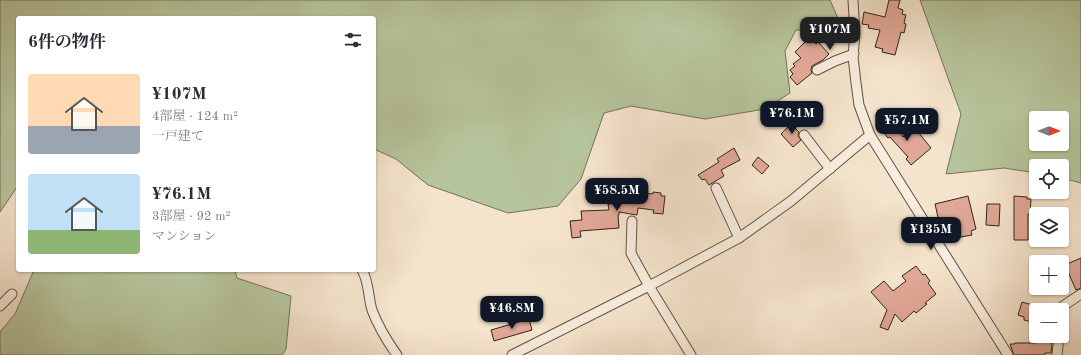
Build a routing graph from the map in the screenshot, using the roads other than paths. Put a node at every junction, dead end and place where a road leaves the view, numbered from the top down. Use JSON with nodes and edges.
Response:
{"nodes":[{"id":1,"x":853,"y":0,"type":"edge"},
{"id":2,"x":854,"y":54,"type":"junction"},
{"id":3,"x":817,"y":70,"type":"dead end"},
{"id":4,"x":804,"y":135,"type":"dead end"},
{"id":5,"x":870,"y":135,"type":"junction"},
{"id":6,"x":830,"y":169,"type":"junction"},
{"id":7,"x":716,"y":188,"type":"dead end"},
{"id":8,"x":632,"y":221,"type":"dead end"},
{"id":9,"x":739,"y":238,"type":"junction"},
{"id":10,"x":363,"y":272,"type":"edge"},
{"id":11,"x":649,"y":286,"type":"junction"},
{"id":12,"x":12,"y":294,"type":"dead end"},
{"id":13,"x":1081,"y":294,"type":"edge"},
{"id":14,"x":1068,"y":303,"type":"edge"},
{"id":15,"x":0,"y":306,"type":"edge"},
{"id":16,"x":1058,"y":343,"type":"edge"},
{"id":17,"x":397,"y":355,"type":"edge"},
{"id":18,"x":512,"y":355,"type":"edge"},
{"id":19,"x":691,"y":355,"type":"edge"},
{"id":20,"x":1008,"y":355,"type":"edge"},
{"id":21,"x":1057,"y":355,"type":"edge"}],
"edges":[{"from":1,"to":2,"type":"street"},
{"from":2,"to":3,"type":"street"},
{"from":2,"to":5,"type":"street"},
{"from":4,"to":6,"type":"street"},
{"from":5,"to":6,"type":"street"},
{"from":5,"to":20,"type":"street"},
{"from":6,"to":9,"type":"street"},
{"from":7,"to":9,"type":"street"},
{"from":8,"to":11,"type":"street"},
{"from":9,"to":11,"type":"street"},
{"from":10,"to":17,"type":"street"},
{"from":11,"to":18,"type":"street"},
{"from":11,"to":19,"type":"street"},
{"from":12,"to":15,"type":"street"},
{"from":13,"to":14,"type":"street"},
{"from":16,"to":21,"type":"street"}]}
